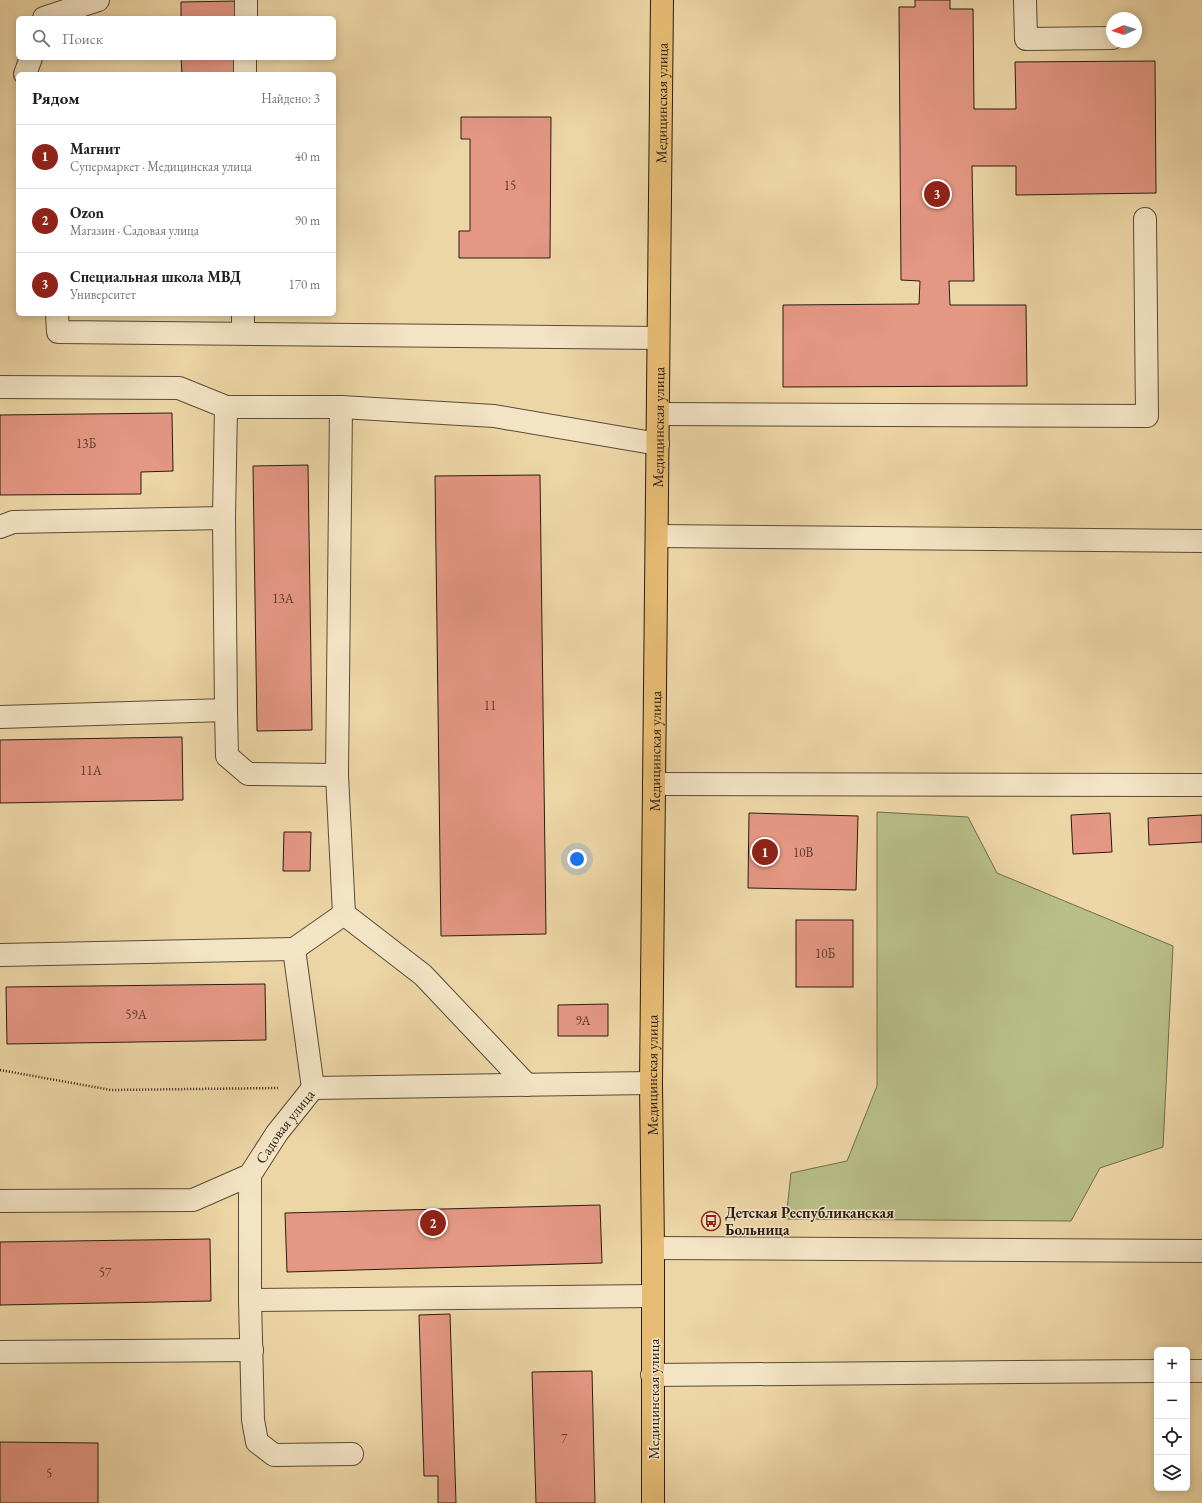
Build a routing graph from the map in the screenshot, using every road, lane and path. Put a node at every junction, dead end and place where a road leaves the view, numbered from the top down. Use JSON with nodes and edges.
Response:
{"nodes":[{"id":1,"x":98,"y":0,"type":"edge"},
{"id":2,"x":246,"y":0,"type":"edge"},
{"id":3,"x":662,"y":0,"type":"edge"},
{"id":4,"x":1025,"y":0,"type":"edge"},
{"id":5,"x":50,"y":16,"type":"edge"},
{"id":6,"x":246,"y":16,"type":"edge"},
{"id":7,"x":1106,"y":38,"type":"edge"},
{"id":8,"x":30,"y":60,"type":"edge"},
{"id":9,"x":245,"y":60,"type":"edge"},
{"id":10,"x":26,"y":72,"type":"edge"},
{"id":11,"x":245,"y":72,"type":"edge"},
{"id":12,"x":1145,"y":219,"type":"dead end"},
{"id":13,"x":57,"y":316,"type":"edge"},
{"id":14,"x":243,"y":324,"type":"edge"},
{"id":15,"x":658,"y":338,"type":"junction"},
{"id":16,"x":0,"y":387,"type":"edge"},
{"id":17,"x":226,"y":407,"type":"junction"},
{"id":18,"x":341,"y":407,"type":"junction"},
{"id":19,"x":658,"y":414,"type":"junction"},
{"id":20,"x":658,"y":444,"type":"junction"},
{"id":21,"x":224,"y":518,"type":"junction"},
{"id":22,"x":0,"y":527,"type":"edge"},
{"id":23,"x":657,"y":536,"type":"junction"},
{"id":24,"x":1202,"y":541,"type":"edge"},
{"id":25,"x":226,"y":710,"type":"junction"},
{"id":26,"x":0,"y":717,"type":"edge"},
{"id":27,"x":337,"y":775,"type":"junction"},
{"id":28,"x":654,"y":784,"type":"junction"},
{"id":29,"x":1202,"y":785,"type":"edge"},
{"id":30,"x":344,"y":914,"type":"junction"},
{"id":31,"x":294,"y":949,"type":"junction"},
{"id":32,"x":0,"y":955,"type":"edge"},
{"id":33,"x":0,"y":1070,"type":"edge"},
{"id":34,"x":651,"y":1083,"type":"junction"},
{"id":35,"x":527,"y":1085,"type":"junction"},
{"id":36,"x":313,"y":1088,"type":"junction"},
{"id":37,"x":250,"y":1175,"type":"junction"},
{"id":38,"x":0,"y":1201,"type":"edge"},
{"id":39,"x":654,"y":1248,"type":"junction"},
{"id":40,"x":1202,"y":1251,"type":"edge"},
{"id":41,"x":653,"y":1296,"type":"junction"},
{"id":42,"x":250,"y":1300,"type":"junction"},
{"id":43,"x":252,"y":1350,"type":"junction"},
{"id":44,"x":0,"y":1352,"type":"edge"},
{"id":45,"x":1154,"y":1371,"type":"edge"},
{"id":46,"x":1190,"y":1371,"type":"edge"},
{"id":47,"x":1202,"y":1371,"type":"edge"},
{"id":48,"x":652,"y":1375,"type":"junction"},
{"id":49,"x":352,"y":1454,"type":"dead end"},
{"id":50,"x":653,"y":1503,"type":"edge"}],
"edges":[{"from":1,"to":5,"type":"street"},
{"from":2,"to":6,"type":"street"},
{"from":3,"to":15,"type":"main road","name":"Медицинская улица"},
{"from":4,"to":7,"type":"street"},
{"from":8,"to":10,"type":"street"},
{"from":9,"to":11,"type":"street"},
{"from":12,"to":19,"type":"street"},
{"from":13,"to":14,"type":"street"},
{"from":14,"to":15,"type":"street"},
{"from":15,"to":19,"type":"main road","name":"Медицинская улица"},
{"from":16,"to":17,"type":"street"},
{"from":17,"to":18,"type":"street"},
{"from":17,"to":21,"type":"street"},
{"from":18,"to":20,"type":"street"},
{"from":18,"to":27,"type":"street"},
{"from":19,"to":20,"type":"main road","name":"Медицинская улица"},
{"from":20,"to":23,"type":"main road","name":"Медицинская улица"},
{"from":21,"to":22,"type":"street"},
{"from":21,"to":25,"type":"street"},
{"from":23,"to":24,"type":"street"},
{"from":23,"to":28,"type":"main road","name":"Медицинская улица"},
{"from":25,"to":26,"type":"street"},
{"from":25,"to":27,"type":"street"},
{"from":27,"to":30,"type":"street"},
{"from":28,"to":29,"type":"street"},
{"from":28,"to":34,"type":"main road","name":"Медицинская улица"},
{"from":30,"to":31,"type":"street"},
{"from":30,"to":35,"type":"street"},
{"from":31,"to":32,"type":"street"},
{"from":31,"to":36,"type":"street"},
{"from":33,"to":36,"type":"path"},
{"from":34,"to":35,"type":"street","name":"Садовая улица"},
{"from":34,"to":39,"type":"main road","name":"Медицинская улица"},
{"from":35,"to":36,"type":"street","name":"Садовая улица"},
{"from":36,"to":37,"type":"street","name":"Садовая улица"},
{"from":37,"to":38,"type":"street","name":"Садовая улица"},
{"from":37,"to":42,"type":"street"},
{"from":39,"to":40,"type":"street"},
{"from":39,"to":41,"type":"main road","name":"Медицинская улица"},
{"from":41,"to":42,"type":"street"},
{"from":41,"to":48,"type":"main road","name":"Медицинская улица"},
{"from":42,"to":43,"type":"street"},
{"from":43,"to":44,"type":"street"},
{"from":43,"to":49,"type":"street"},
{"from":45,"to":48,"type":"street"},
{"from":46,"to":47,"type":"street"},
{"from":48,"to":50,"type":"main road","name":"Медицинская улица"}]}
